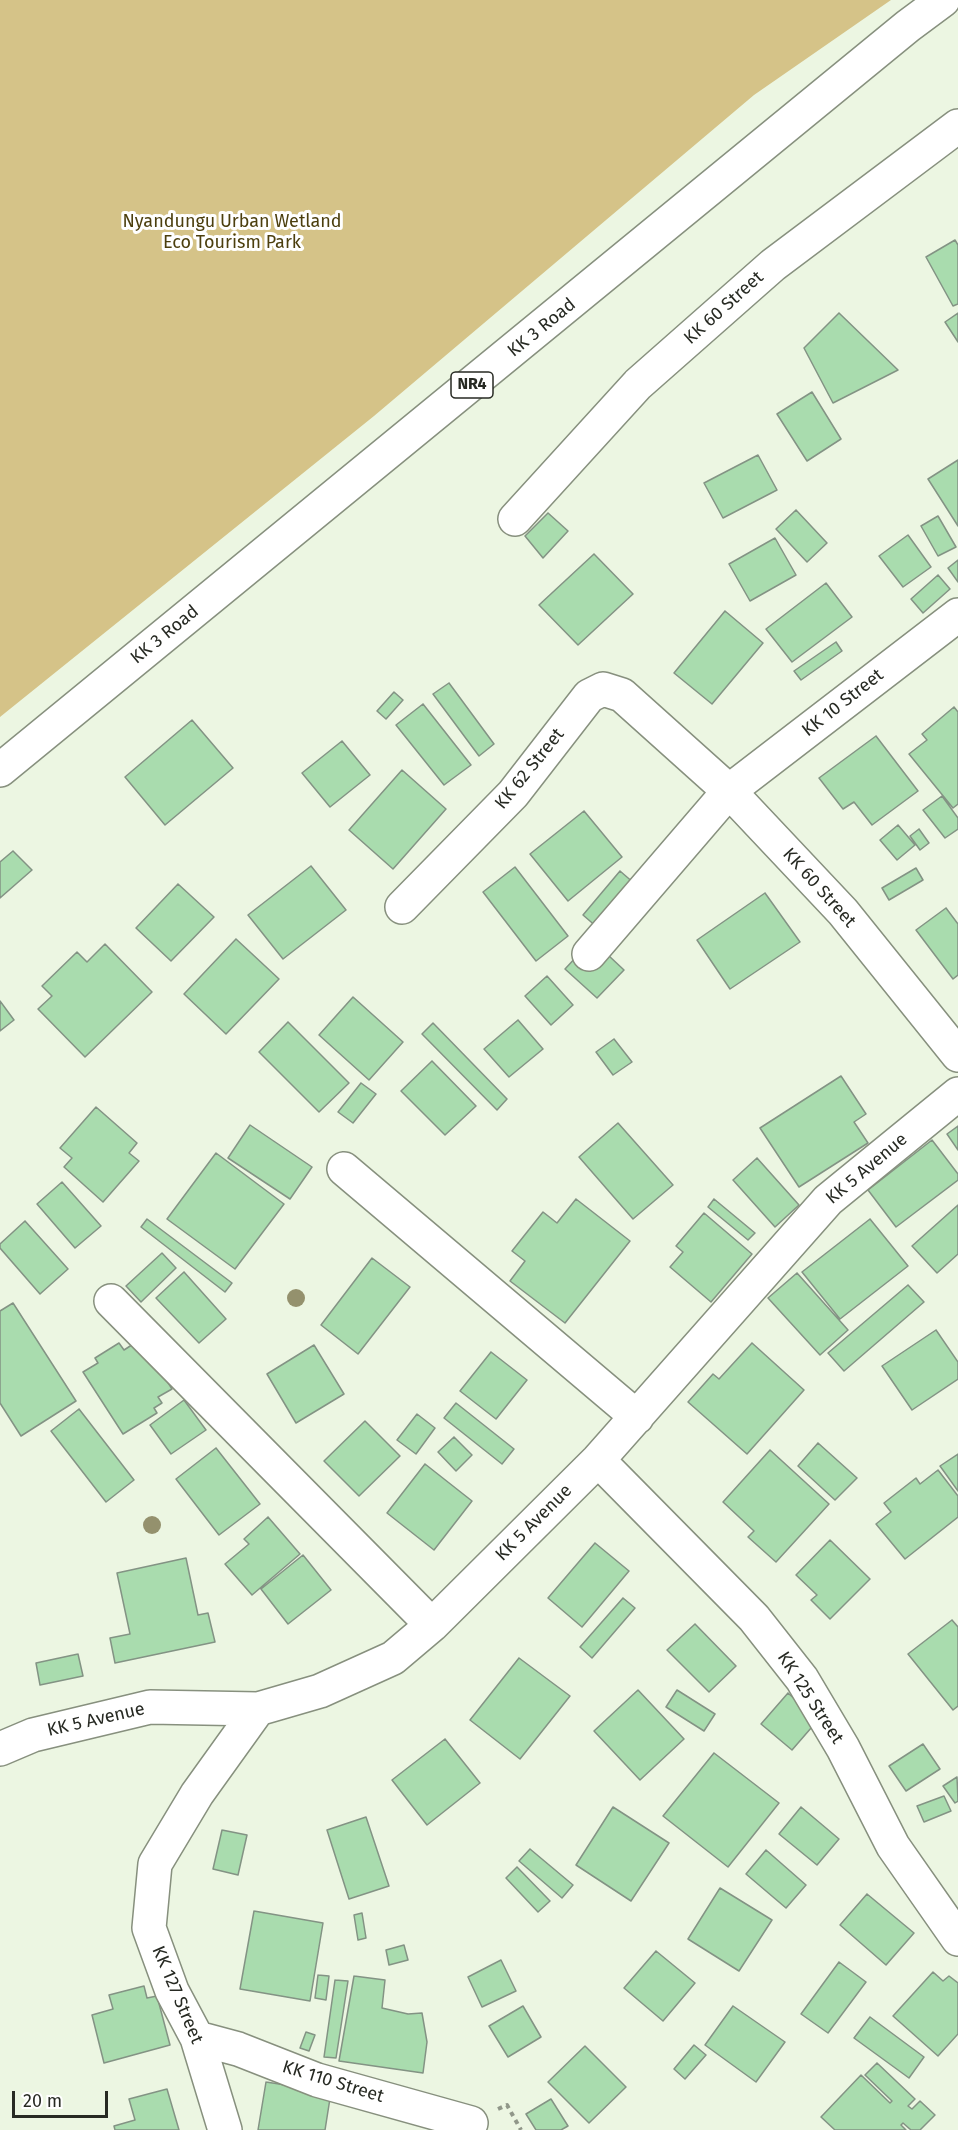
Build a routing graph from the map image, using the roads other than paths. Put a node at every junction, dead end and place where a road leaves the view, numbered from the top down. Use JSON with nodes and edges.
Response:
{"nodes":[{"id":1,"x":943,"y":0,"type":"edge"},
{"id":2,"x":958,"y":126,"type":"edge"},
{"id":3,"x":515,"y":519,"type":"dead end"},
{"id":4,"x":958,"y":615,"type":"edge"},
{"id":5,"x":666,"y":734,"type":"joint"},
{"id":6,"x":0,"y":770,"type":"edge"},
{"id":7,"x":729,"y":792,"type":"junction"},
{"id":8,"x":402,"y":908,"type":"dead end"},
{"id":9,"x":589,"y":954,"type":"dead end"},
{"id":10,"x":958,"y":1055,"type":"edge"},
{"id":11,"x":958,"y":1094,"type":"edge"},
{"id":12,"x":344,"y":1169,"type":"dead end"},
{"id":13,"x":111,"y":1301,"type":"dead end"},
{"id":14,"x":637,"y":1418,"type":"junction"},
{"id":15,"x":598,"y":1460,"type":"junction"},
{"id":16,"x":432,"y":1625,"type":"junction"},
{"id":17,"x":258,"y":1709,"type":"junction"},
{"id":18,"x":0,"y":1749,"type":"edge"},
{"id":19,"x":958,"y":1939,"type":"edge"},
{"id":20,"x":197,"y":2038,"type":"junction"},
{"id":21,"x":471,"y":2123,"type":"dead end"},
{"id":22,"x":225,"y":2130,"type":"edge"}],
"edges":[{"from":1,"to":6,"type":"main road","name":"KK 3 Road","number":"NR4"},
{"from":2,"to":3,"type":"main road","name":"KK 60 Street"},
{"from":4,"to":7,"type":"main road","name":"KK 10 Street"},
{"from":5,"to":7,"type":"main road","name":"KK 60 Street"},
{"from":5,"to":8,"type":"main road","name":"KK 62 Street"},
{"from":7,"to":9,"type":"main road","name":"KK 10 Street"},
{"from":7,"to":10,"type":"main road","name":"KK 60 Street"},
{"from":11,"to":14,"type":"main road","name":"KK 5 Avenue"},
{"from":12,"to":14,"type":"main road"},
{"from":13,"to":16,"type":"main road"},
{"from":14,"to":15,"type":"main road","name":"KK 5 Avenue"},
{"from":15,"to":16,"type":"main road","name":"KK 5 Avenue"},
{"from":15,"to":19,"type":"main road","name":"KK 125 Street"},
{"from":16,"to":17,"type":"main road","name":"KK 5 Avenue"},
{"from":17,"to":18,"type":"main road","name":"KK 5 Avenue"},
{"from":17,"to":20,"type":"main road","name":"KK 127 Street"},
{"from":20,"to":21,"type":"main road","name":"KK 110 Street"},
{"from":20,"to":22,"type":"main road","name":"KK 127 Street"}]}
